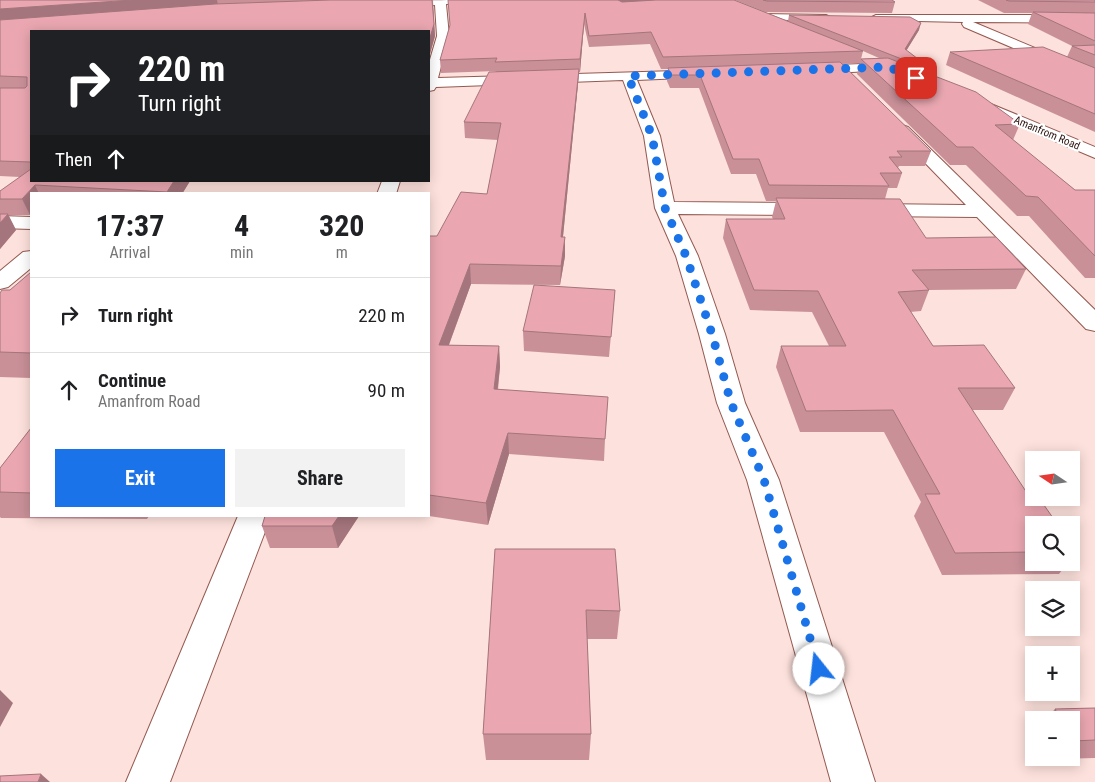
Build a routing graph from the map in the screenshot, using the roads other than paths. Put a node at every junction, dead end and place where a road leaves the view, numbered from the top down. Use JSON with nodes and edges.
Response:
{"nodes":[{"id":1,"x":465,"y":0,"type":"edge"},
{"id":2,"x":440,"y":2,"type":"junction"},
{"id":3,"x":382,"y":5,"type":"edge"},
{"id":4,"x":745,"y":11,"type":"edge"},
{"id":5,"x":760,"y":17,"type":"junction"},
{"id":6,"x":838,"y":18,"type":"edge"},
{"id":7,"x":867,"y":18,"type":"edge"},
{"id":8,"x":954,"y":19,"type":"junction"},
{"id":9,"x":1095,"y":19,"type":"edge"},
{"id":10,"x":797,"y":32,"type":"edge"},
{"id":11,"x":846,"y":61,"type":"junction"},
{"id":12,"x":793,"y":70,"type":"edge"},
{"id":13,"x":715,"y":73,"type":"edge"},
{"id":14,"x":902,"y":73,"type":"edge"},
{"id":15,"x":628,"y":76,"type":"junction"},
{"id":16,"x":1095,"y":80,"type":"edge"},
{"id":17,"x":430,"y":81,"type":"edge"},
{"id":18,"x":430,"y":84,"type":"edge"},
{"id":19,"x":862,"y":89,"type":"edge"},
{"id":20,"x":961,"y":97,"type":"edge"},
{"id":21,"x":889,"y":116,"type":"edge"},
{"id":22,"x":1095,"y":154,"type":"edge"},
{"id":23,"x":665,"y":208,"type":"junction"},
{"id":24,"x":834,"y":210,"type":"edge"},
{"id":25,"x":854,"y":210,"type":"edge"},
{"id":26,"x":983,"y":211,"type":"junction"},
{"id":27,"x":0,"y":222,"type":"edge"},
{"id":28,"x":30,"y":223,"type":"edge"},
{"id":29,"x":30,"y":259,"type":"edge"},
{"id":30,"x":0,"y":282,"type":"edge"},
{"id":31,"x":1095,"y":324,"type":"edge"},
{"id":32,"x":255,"y":517,"type":"edge"},
{"id":33,"x":148,"y":782,"type":"edge"},
{"id":34,"x":852,"y":782,"type":"edge"}],
"edges":[{"from":1,"to":2,"type":"street"},
{"from":2,"to":3,"type":"street"},
{"from":2,"to":17,"type":"street"},
{"from":4,"to":5,"type":"street"},
{"from":5,"to":6,"type":"street"},
{"from":5,"to":10,"type":"street"},
{"from":7,"to":8,"type":"street"},
{"from":8,"to":9,"type":"street"},
{"from":8,"to":16,"type":"street"},
{"from":11,"to":12,"type":"street"},
{"from":11,"to":14,"type":"street"},
{"from":11,"to":19,"type":"street"},
{"from":13,"to":15,"type":"street"},
{"from":15,"to":18,"type":"street"},
{"from":15,"to":23,"type":"street"},
{"from":20,"to":22,"type":"street","name":"Amanfrom Road"},
{"from":21,"to":26,"type":"street"},
{"from":23,"to":24,"type":"street"},
{"from":23,"to":34,"type":"street"},
{"from":25,"to":26,"type":"street"},
{"from":26,"to":31,"type":"street"},
{"from":27,"to":28,"type":"street"},
{"from":29,"to":30,"type":"street"},
{"from":32,"to":33,"type":"street"}]}
